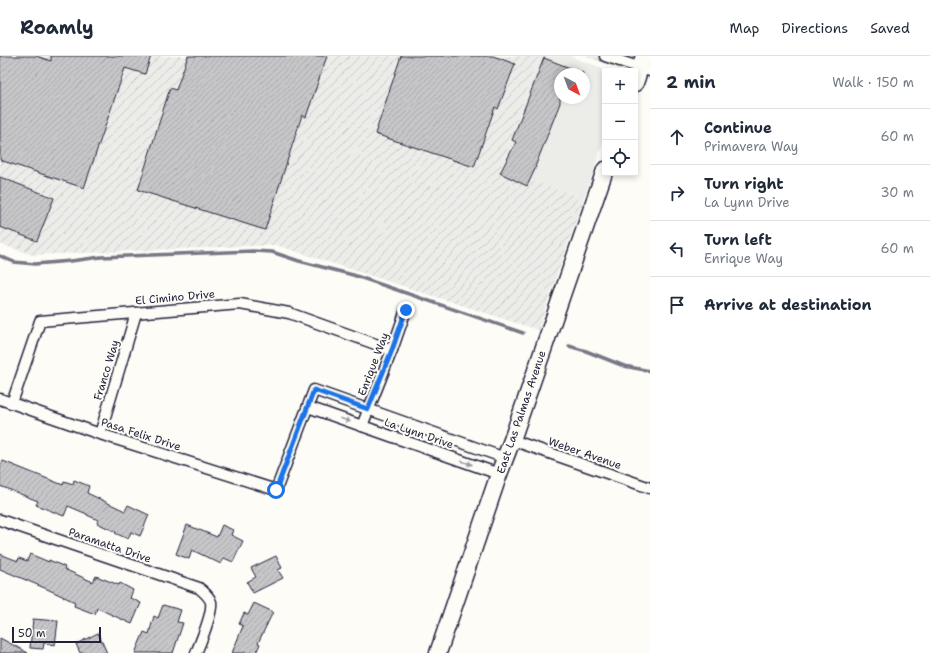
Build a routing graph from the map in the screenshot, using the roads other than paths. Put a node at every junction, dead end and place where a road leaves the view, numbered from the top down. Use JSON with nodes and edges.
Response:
{"nodes":[{"id":1,"x":605,"y":56,"type":"edge"},
{"id":2,"x":645,"y":65,"type":"edge"},
{"id":3,"x":638,"y":78,"type":"edge"},
{"id":4,"x":603,"y":176,"type":"edge"},
{"id":5,"x":406,"y":310,"type":"dead end"},
{"id":6,"x":136,"y":312,"type":"junction"},
{"id":7,"x":392,"y":350,"type":"junction"},
{"id":8,"x":0,"y":399,"type":"edge"},
{"id":9,"x":12,"y":403,"type":"junction"},
{"id":10,"x":308,"y":407,"type":"junction"},
{"id":11,"x":368,"y":409,"type":"junction"},
{"id":12,"x":362,"y":426,"type":"junction"},
{"id":13,"x":100,"y":434,"type":"junction"},
{"id":14,"x":512,"y":440,"type":"junction"},
{"id":15,"x":505,"y":458,"type":"junction"},
{"id":16,"x":499,"y":474,"type":"junction"},
{"id":17,"x":650,"y":488,"type":"edge"},
{"id":18,"x":0,"y":520,"type":"edge"},
{"id":19,"x":196,"y":653,"type":"edge"},
{"id":20,"x":438,"y":653,"type":"edge"}],
"edges":[{"from":1,"to":2,"type":"street"},
{"from":2,"to":3,"type":"main road"},
{"from":4,"to":14,"type":"main road","name":"East Las Palmas Avenue"},
{"from":5,"to":7,"type":"street","name":"Enrique Way"},
{"from":6,"to":7,"type":"street","name":"El Cimino Drive"},
{"from":6,"to":9,"type":"street","name":"El Cimino Drive"},
{"from":6,"to":13,"type":"street","name":"Franco Way"},
{"from":7,"to":11,"type":"street","name":"Enrique Way"},
{"from":8,"to":9,"type":"street","name":"Pasa Felix Drive"},
{"from":9,"to":13,"type":"street","name":"Pasa Felix Drive"},
{"from":10,"to":11,"type":"street","name":"La Lynn Drive"},
{"from":10,"to":12,"type":"street","name":"La Lynn Drive","one_way":true},
{"from":10,"to":13,"type":"street","name":"Pasa Felix Drive"},
{"from":11,"to":12,"type":"street","name":"Enrique Way"},
{"from":11,"to":15,"type":"street","name":"La Lynn Drive"},
{"from":12,"to":16,"type":"street","name":"La Lynn Drive","one_way":true},
{"from":14,"to":15,"type":"main road","name":"East Las Palmas Avenue"},
{"from":14,"to":17,"type":"street","name":"Weber Avenue"},
{"from":15,"to":16,"type":"main road","name":"East Las Palmas Avenue"},
{"from":16,"to":20,"type":"main road","name":"East Las Palmas Avenue"},
{"from":18,"to":19,"type":"street","name":"Paramatta Drive"}]}
